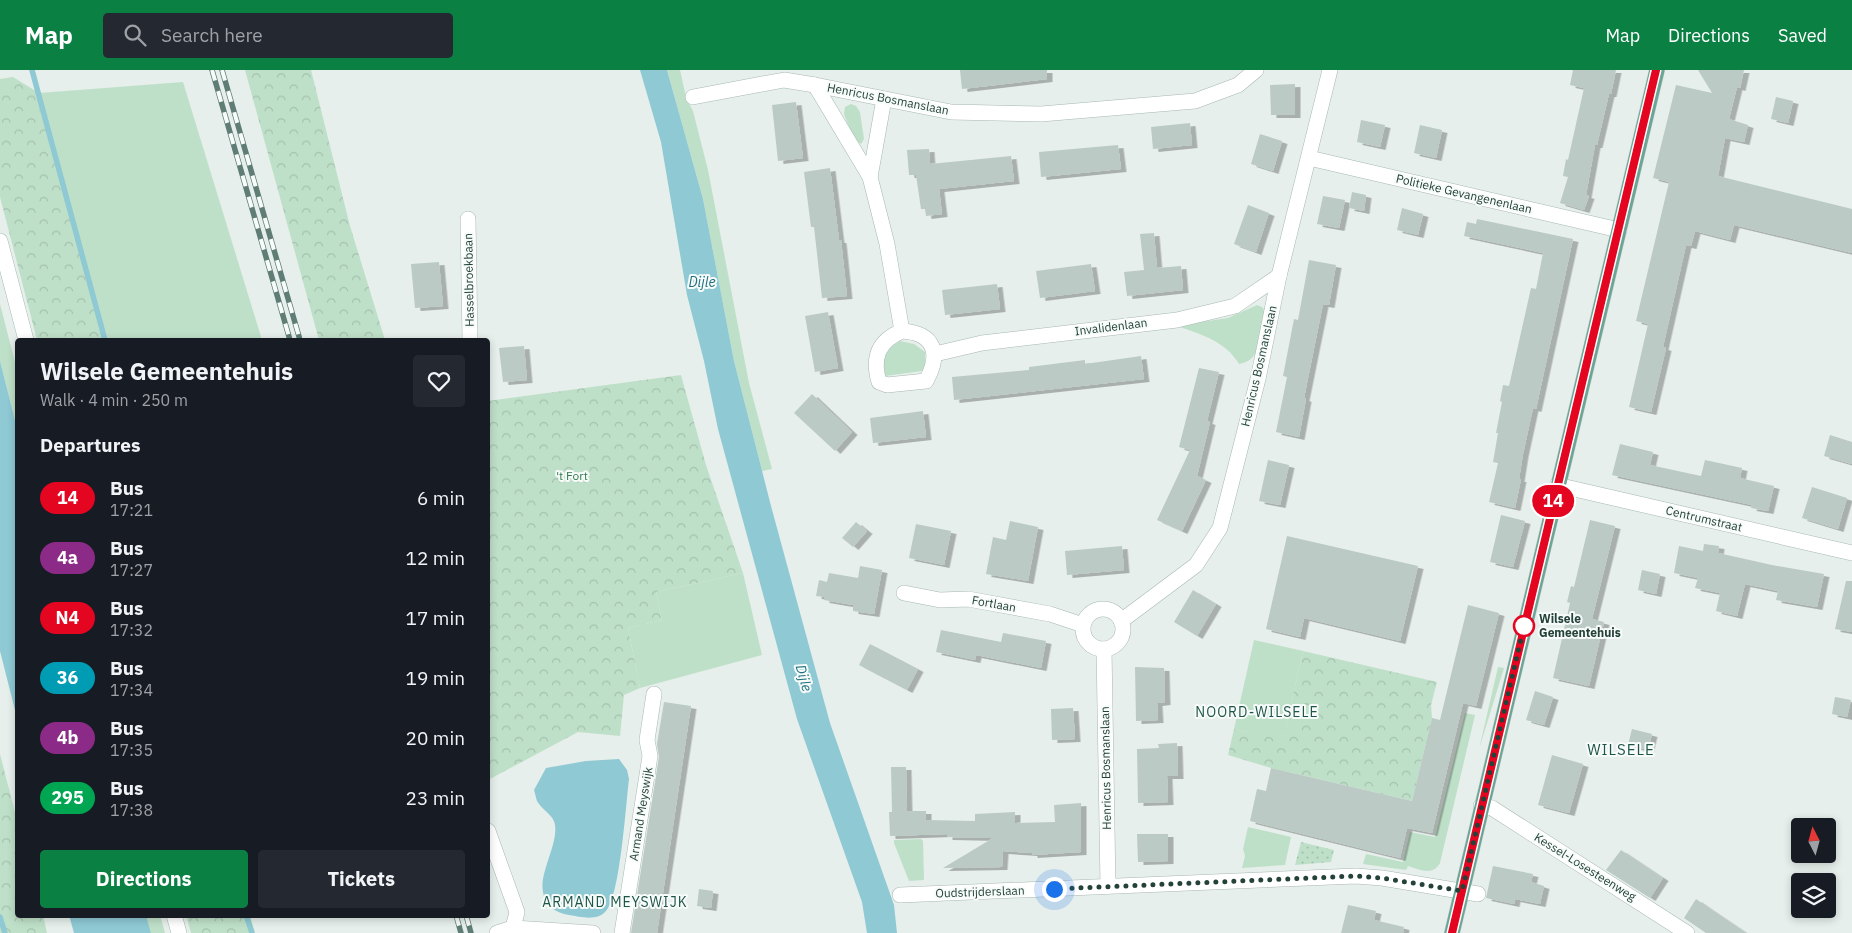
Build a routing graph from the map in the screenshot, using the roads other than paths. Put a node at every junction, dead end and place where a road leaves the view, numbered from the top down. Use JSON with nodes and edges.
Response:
{"nodes":[{"id":1,"x":1256,"y":70,"type":"edge"},
{"id":2,"x":1330,"y":70,"type":"edge"},
{"id":3,"x":1656,"y":70,"type":"edge"},
{"id":4,"x":815,"y":85,"type":"junction"},
{"id":5,"x":692,"y":97,"type":"dead end"},
{"id":6,"x":884,"y":98,"type":"junction"},
{"id":7,"x":1309,"y":158,"type":"junction"},
{"id":8,"x":870,"y":177,"type":"junction"},
{"id":9,"x":468,"y":219,"type":"dead end"},
{"id":10,"x":1619,"y":230,"type":"junction"},
{"id":11,"x":0,"y":240,"type":"edge"},
{"id":12,"x":1279,"y":276,"type":"junction"},
{"id":13,"x":902,"y":331,"type":"junction"},
{"id":14,"x":25,"y":338,"type":"edge"},
{"id":15,"x":470,"y":338,"type":"edge"},
{"id":16,"x":935,"y":354,"type":"junction"},
{"id":17,"x":1557,"y":485,"type":"junction"},
{"id":18,"x":1852,"y":553,"type":"edge"},
{"id":19,"x":904,"y":593,"type":"dead end"},
{"id":20,"x":1121,"y":621,"type":"junction"},
{"id":21,"x":1083,"y":626,"type":"junction"},
{"id":22,"x":1104,"y":649,"type":"junction"},
{"id":23,"x":654,"y":694,"type":"dead end"},
{"id":24,"x":1481,"y":806,"type":"junction"},
{"id":25,"x":490,"y":837,"type":"edge"},
{"id":26,"x":1108,"y":886,"type":"junction"},
{"id":27,"x":1462,"y":891,"type":"junction"},
{"id":28,"x":1478,"y":894,"type":"dead end"},
{"id":29,"x":900,"y":895,"type":"dead end"},
{"id":30,"x":175,"y":918,"type":"edge"},
{"id":31,"x":513,"y":928,"type":"junction"},
{"id":32,"x":179,"y":933,"type":"edge"},
{"id":33,"x":497,"y":933,"type":"edge"},
{"id":34,"x":593,"y":933,"type":"edge"},
{"id":35,"x":622,"y":933,"type":"edge"},
{"id":36,"x":1452,"y":933,"type":"edge"},
{"id":37,"x":1687,"y":933,"type":"edge"}],
"edges":[{"from":1,"to":6,"type":"street","name":"Henricus Bosmanslaan"},
{"from":2,"to":7,"type":"street","name":"Henricus Bosmanslaan"},
{"from":3,"to":10,"type":"main road"},
{"from":4,"to":5,"type":"street","name":"Henricus Bosmanslaan"},
{"from":4,"to":6,"type":"street","name":"Henricus Bosmanslaan"},
{"from":4,"to":8,"type":"street"},
{"from":6,"to":8,"type":"street"},
{"from":7,"to":10,"type":"street","name":"Politieke Gevangenenlaan"},
{"from":7,"to":12,"type":"street","name":"Henricus Bosmanslaan"},
{"from":8,"to":13,"type":"street"},
{"from":9,"to":15,"type":"street","name":"Hasselbroekbaan"},
{"from":10,"to":17,"type":"main road"},
{"from":11,"to":14,"type":"street"},
{"from":12,"to":16,"type":"street","name":"Invalidenlaan"},
{"from":12,"to":20,"type":"street","name":"Henricus Bosmanslaan"},
{"from":13,"to":16,"type":"street"},
{"from":13,"to":16,"type":"street"},
{"from":17,"to":18,"type":"street","name":"Centrumstraat"},
{"from":17,"to":24,"type":"main road"},
{"from":19,"to":21,"type":"street","name":"Fortlaan"},
{"from":20,"to":21,"type":"street"},
{"from":20,"to":22,"type":"street"},
{"from":21,"to":22,"type":"street"},
{"from":22,"to":26,"type":"street","name":"Henricus Bosmanslaan"},
{"from":23,"to":35,"type":"street","name":"Armand Meyswijk"},
{"from":24,"to":27,"type":"main road"},
{"from":24,"to":37,"type":"street","name":"Kessel-Losesteenweg"},
{"from":25,"to":31,"type":"street"},
{"from":26,"to":27,"type":"street","name":"Oudstrijderslaan"},
{"from":26,"to":29,"type":"street","name":"Oudstrijderslaan"},
{"from":27,"to":28,"type":"street","name":"Oudstrijderslaan"},
{"from":27,"to":36,"type":"main road"},
{"from":30,"to":32,"type":"street"},
{"from":31,"to":33,"type":"street"},
{"from":31,"to":34,"type":"street"}]}
